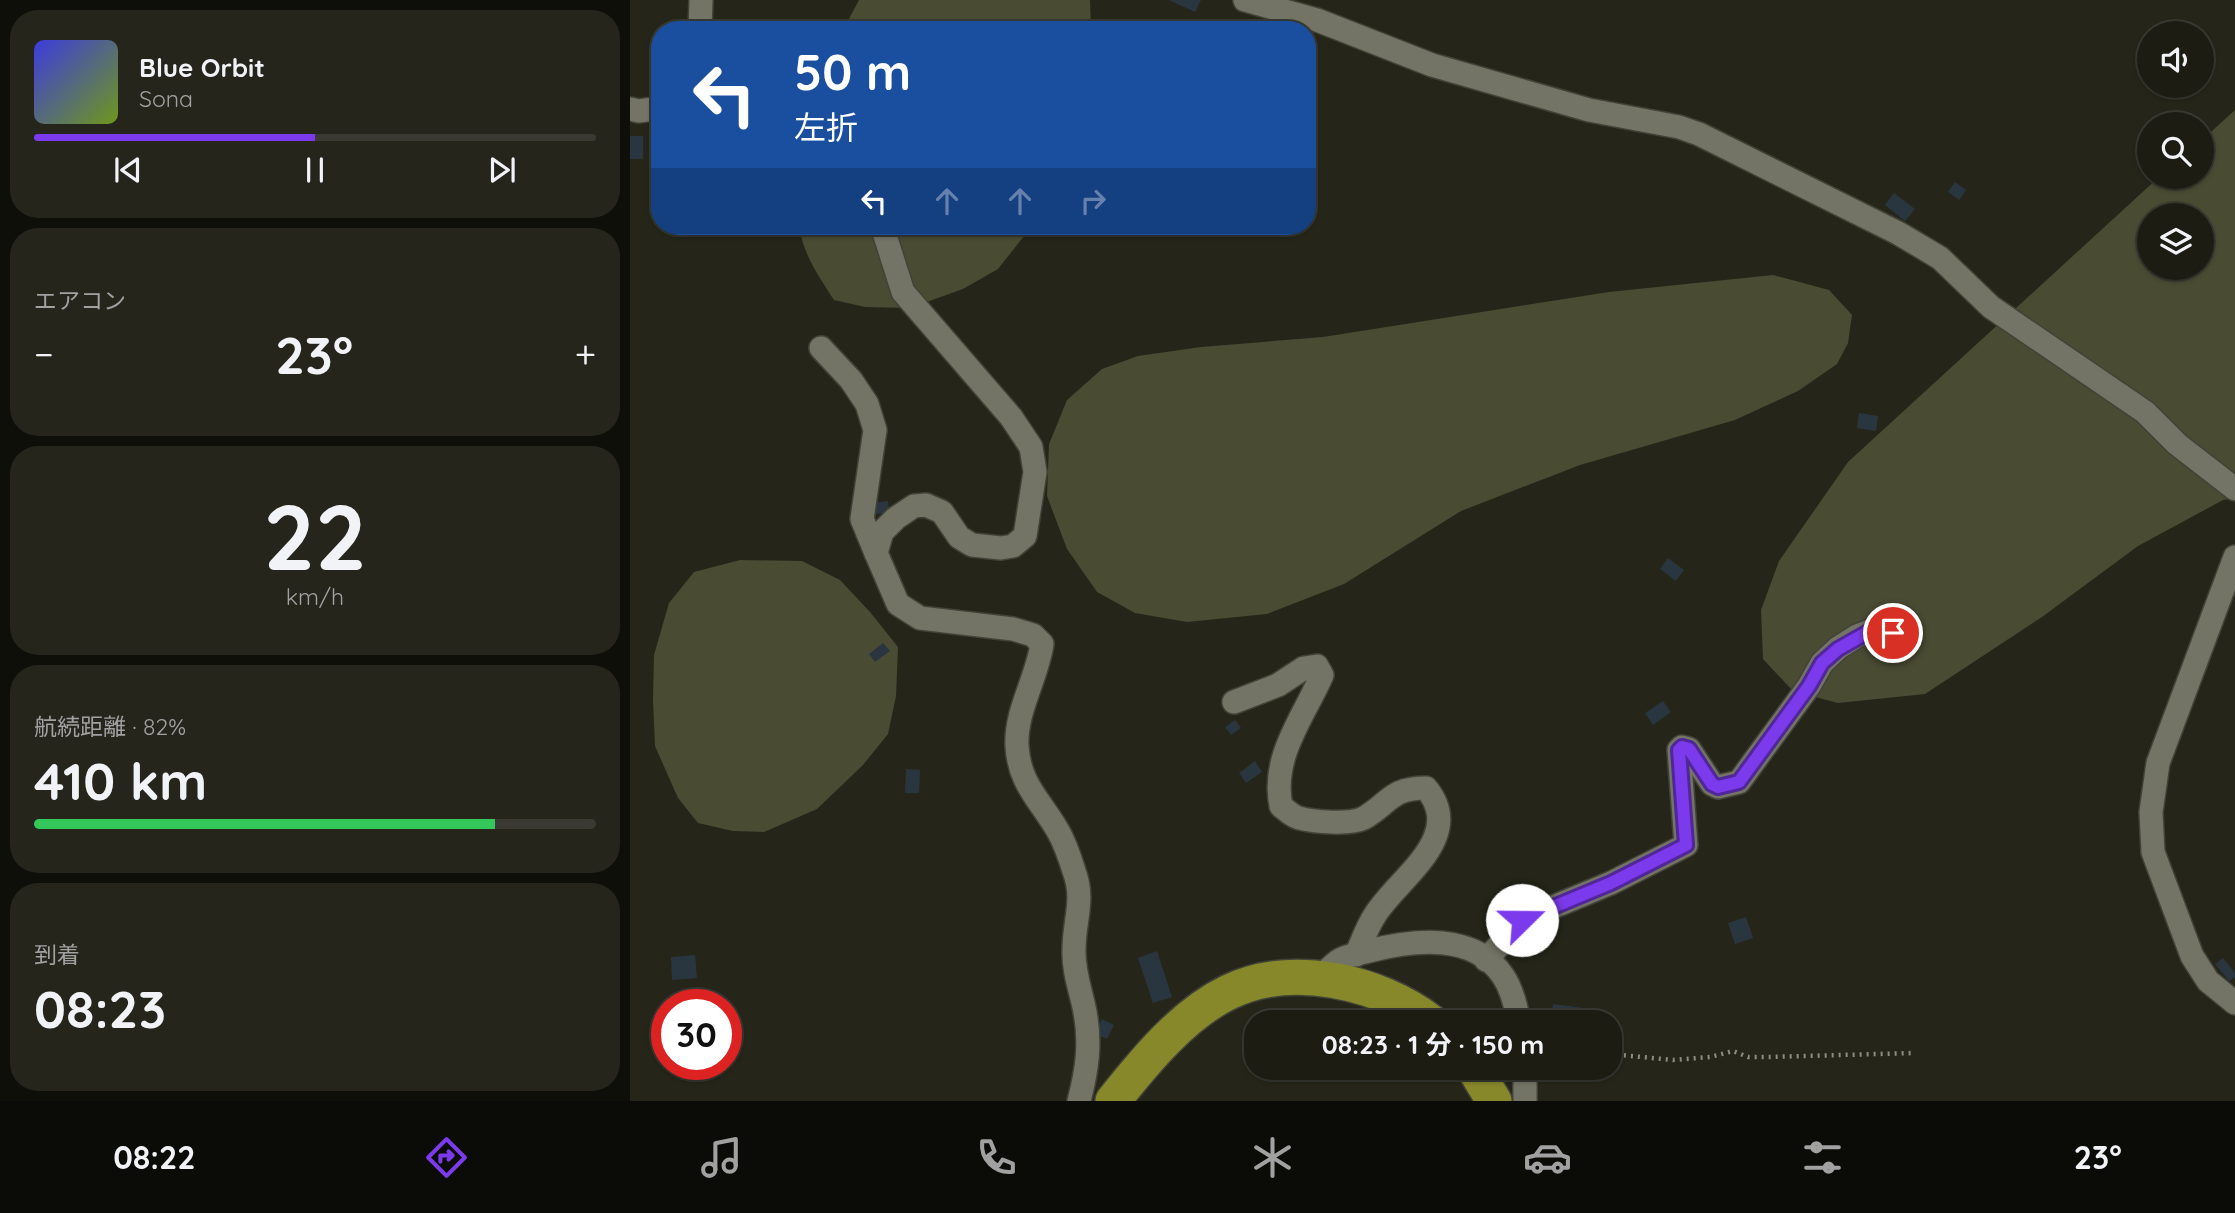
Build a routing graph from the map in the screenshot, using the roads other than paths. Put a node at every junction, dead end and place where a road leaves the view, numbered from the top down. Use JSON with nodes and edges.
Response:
{"nodes":[{"id":1,"x":701,"y":0,"type":"edge"},
{"id":2,"x":1245,"y":0,"type":"edge"},
{"id":3,"x":700,"y":21,"type":"edge"},
{"id":4,"x":630,"y":109,"type":"edge"},
{"id":5,"x":651,"y":109,"type":"edge"},
{"id":6,"x":885,"y":235,"type":"edge"},
{"id":7,"x":821,"y":348,"type":"dead end"},
{"id":8,"x":2235,"y":489,"type":"edge"},
{"id":9,"x":876,"y":553,"type":"junction"},
{"id":10,"x":2235,"y":557,"type":"edge"},
{"id":11,"x":1902,"y":642,"type":"dead end"},
{"id":12,"x":1234,"y":702,"type":"dead end"},
{"id":13,"x":1356,"y":955,"type":"junction"},
{"id":14,"x":1486,"y":960,"type":"junction"},
{"id":15,"x":1318,"y":979,"type":"junction"},
{"id":16,"x":2235,"y":1003,"type":"edge"},
{"id":17,"x":1412,"y":1010,"type":"edge"},
{"id":18,"x":1516,"y":1010,"type":"edge"},
{"id":19,"x":1481,"y":1080,"type":"edge"},
{"id":20,"x":1525,"y":1080,"type":"edge"},
{"id":21,"x":1079,"y":1101,"type":"edge"},
{"id":22,"x":1114,"y":1101,"type":"edge"},
{"id":23,"x":1494,"y":1101,"type":"edge"},
{"id":24,"x":1525,"y":1101,"type":"edge"}],
"edges":[{"from":1,"to":3,"type":"street"},
{"from":2,"to":8,"type":"street"},
{"from":4,"to":5,"type":"street"},
{"from":6,"to":9,"type":"street"},
{"from":7,"to":9,"type":"street"},
{"from":9,"to":21,"type":"street"},
{"from":10,"to":16,"type":"street"},
{"from":11,"to":14,"type":"street"},
{"from":12,"to":13,"type":"street"},
{"from":13,"to":14,"type":"street"},
{"from":13,"to":15,"type":"street"},
{"from":14,"to":18,"type":"street"},
{"from":15,"to":17,"type":"main road"},
{"from":15,"to":22,"type":"main road"},
{"from":19,"to":23,"type":"main road"},
{"from":20,"to":24,"type":"street"}]}
